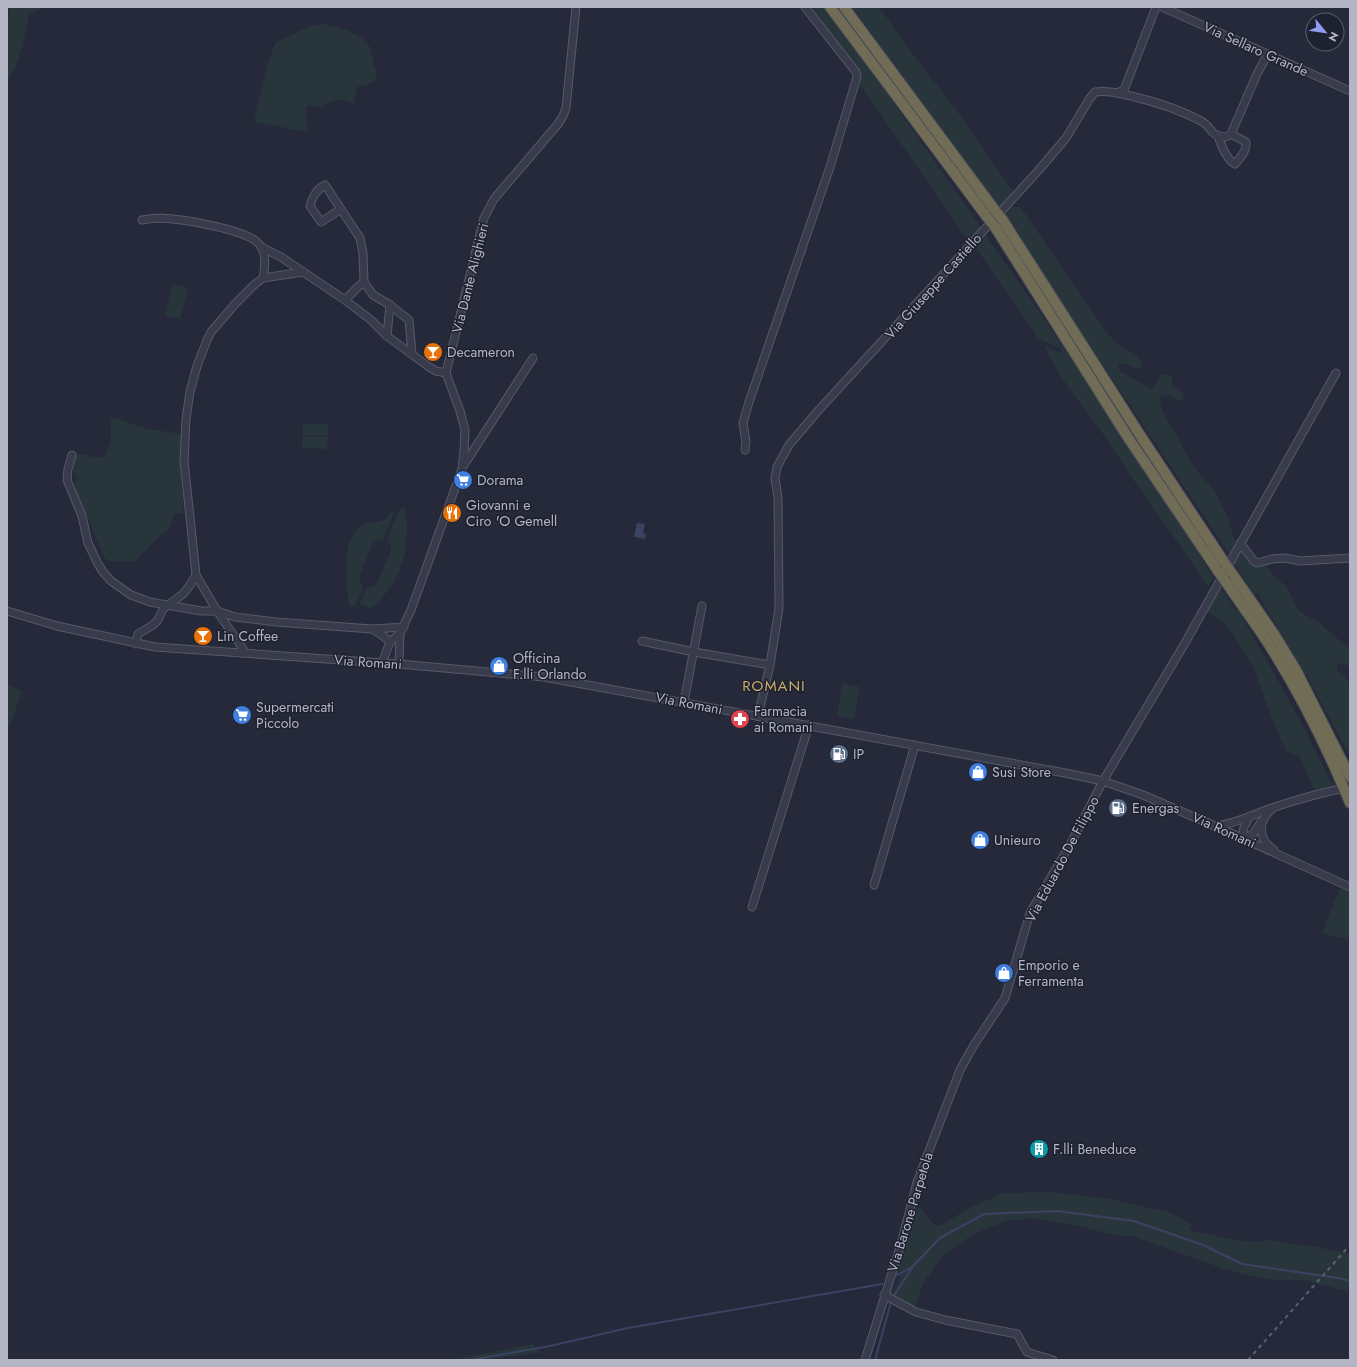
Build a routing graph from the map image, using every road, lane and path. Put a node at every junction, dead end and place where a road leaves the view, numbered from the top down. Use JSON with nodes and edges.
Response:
{"nodes":[{"id":1,"x":576,"y":7,"type":"edge"},
{"id":2,"x":805,"y":7,"type":"edge"},
{"id":3,"x":830,"y":7,"type":"edge"},
{"id":4,"x":844,"y":7,"type":"edge"},
{"id":5,"x":1156,"y":7,"type":"edge"},
{"id":6,"x":1162,"y":7,"type":"edge"},
{"id":7,"x":1268,"y":54,"type":"junction"},
{"id":8,"x":1350,"y":91,"type":"edge"},
{"id":9,"x":1117,"y":93,"type":"junction"},
{"id":10,"x":1231,"y":134,"type":"junction"},
{"id":11,"x":1218,"y":136,"type":"junction"},
{"id":12,"x":341,"y":209,"type":"junction"},
{"id":13,"x":991,"y":213,"type":"junction"},
{"id":14,"x":142,"y":220,"type":"dead end"},
{"id":15,"x":998,"y":223,"type":"junction"},
{"id":16,"x":261,"y":247,"type":"junction"},
{"id":17,"x":302,"y":272,"type":"junction"},
{"id":18,"x":263,"y":278,"type":"junction"},
{"id":19,"x":364,"y":282,"type":"junction"},
{"id":20,"x":346,"y":300,"type":"junction"},
{"id":21,"x":390,"y":305,"type":"junction"},
{"id":22,"x":388,"y":336,"type":"junction"},
{"id":23,"x":412,"y":354,"type":"junction"},
{"id":24,"x":533,"y":358,"type":"dead end"},
{"id":25,"x":446,"y":372,"type":"junction"},
{"id":26,"x":1336,"y":373,"type":"dead end"},
{"id":27,"x":745,"y":450,"type":"dead end"},
{"id":28,"x":72,"y":455,"type":"dead end"},
{"id":29,"x":462,"y":469,"type":"junction"},
{"id":30,"x":1240,"y":543,"type":"junction"},
{"id":31,"x":1350,"y":558,"type":"edge"},
{"id":32,"x":196,"y":574,"type":"junction"},
{"id":33,"x":168,"y":605,"type":"junction"},
{"id":34,"x":702,"y":606,"type":"dead end"},
{"id":35,"x":7,"y":611,"type":"edge"},
{"id":36,"x":217,"y":611,"type":"junction"},
{"id":37,"x":372,"y":629,"type":"junction"},
{"id":38,"x":402,"y":630,"type":"junction"},
{"id":39,"x":642,"y":641,"type":"dead end"},
{"id":40,"x":390,"y":642,"type":"junction"},
{"id":41,"x":136,"y":644,"type":"junction"},
{"id":42,"x":694,"y":652,"type":"junction"},
{"id":43,"x":243,"y":653,"type":"junction"},
{"id":44,"x":382,"y":663,"type":"junction"},
{"id":45,"x":399,"y":664,"type":"junction"},
{"id":46,"x":770,"y":665,"type":"junction"},
{"id":47,"x":684,"y":702,"type":"junction"},
{"id":48,"x":758,"y":716,"type":"junction"},
{"id":49,"x":809,"y":725,"type":"junction"},
{"id":50,"x":915,"y":745,"type":"junction"},
{"id":51,"x":1103,"y":781,"type":"junction"},
{"id":52,"x":1347,"y":785,"type":"edge"},
{"id":53,"x":1350,"y":803,"type":"edge"},
{"id":54,"x":1275,"y":807,"type":"junction"},
{"id":55,"x":1250,"y":816,"type":"junction"},
{"id":56,"x":1262,"y":820,"type":"junction"},
{"id":57,"x":1215,"y":826,"type":"junction"},
{"id":58,"x":1242,"y":839,"type":"junction"},
{"id":59,"x":1281,"y":855,"type":"junction"},
{"id":60,"x":874,"y":885,"type":"dead end"},
{"id":61,"x":1350,"y":887,"type":"edge"},
{"id":62,"x":752,"y":907,"type":"dead end"},
{"id":63,"x":1000,"y":1006,"type":"joint"},
{"id":64,"x":884,"y":1295,"type":"junction"},
{"id":65,"x":865,"y":1360,"type":"edge"},
{"id":66,"x":1053,"y":1360,"type":"edge"}],
"edges":[{"from":1,"to":25,"type":"street","name":"Via Dante Alighieri"},
{"from":2,"to":27,"type":"street"},
{"from":3,"to":13,"type":"highway"},
{"from":4,"to":13,"type":"highway"},
{"from":5,"to":9,"type":"street"},
{"from":6,"to":7,"type":"street","name":"Via Sellaro Grande"},
{"from":7,"to":8,"type":"street","name":"Via Sellaro Grande"},
{"from":7,"to":10,"type":"street"},
{"from":9,"to":11,"type":"street","name":"Via Giuseppe Castiello"},
{"from":9,"to":46,"type":"street","name":"Via Giuseppe Castiello"},
{"from":10,"to":11,"type":"street"},
{"from":10,"to":11,"type":"street"},
{"from":12,"to":12,"type":"street"},
{"from":12,"to":19,"type":"street"},
{"from":13,"to":15,"type":"highway","bridge":true},
{"from":14,"to":16,"type":"street"},
{"from":15,"to":52,"type":"highway","bridge":true},
{"from":15,"to":52,"type":"highway","bridge":true},
{"from":16,"to":17,"type":"street"},
{"from":16,"to":18,"type":"street"},
{"from":17,"to":18,"type":"street"},
{"from":17,"to":20,"type":"street"},
{"from":18,"to":32,"type":"street"},
{"from":19,"to":20,"type":"street"},
{"from":19,"to":21,"type":"street"},
{"from":20,"to":22,"type":"street"},
{"from":21,"to":22,"type":"street"},
{"from":21,"to":23,"type":"street"},
{"from":22,"to":23,"type":"street"},
{"from":23,"to":25,"type":"street"},
{"from":24,"to":29,"type":"street"},
{"from":25,"to":29,"type":"street"},
{"from":26,"to":30,"type":"street","name":"Via Eduardo De Filippo"},
{"from":28,"to":33,"type":"street"},
{"from":29,"to":38,"type":"street"},
{"from":30,"to":31,"type":"street"},
{"from":30,"to":51,"type":"street","name":"Via Eduardo De Filippo"},
{"from":32,"to":33,"type":"street"},
{"from":32,"to":36,"type":"street"},
{"from":33,"to":36,"type":"street"},
{"from":33,"to":41,"type":"street"},
{"from":34,"to":42,"type":"street"},
{"from":35,"to":41,"type":"street","name":"Via Romani"},
{"from":36,"to":37,"type":"street"},
{"from":36,"to":43,"type":"street"},
{"from":37,"to":38,"type":"street"},
{"from":37,"to":40,"type":"street"},
{"from":38,"to":40,"type":"street"},
{"from":38,"to":45,"type":"street"},
{"from":39,"to":42,"type":"street"},
{"from":40,"to":44,"type":"street"},
{"from":41,"to":43,"type":"street","name":"Via Romani"},
{"from":42,"to":46,"type":"street"},
{"from":42,"to":47,"type":"street"},
{"from":43,"to":44,"type":"street","name":"Via Romani"},
{"from":44,"to":45,"type":"street","name":"Via Romani"},
{"from":45,"to":47,"type":"street","name":"Via Romani"},
{"from":46,"to":48,"type":"street","name":"Via Giuseppe Castiello"},
{"from":47,"to":48,"type":"street","name":"Via Romani"},
{"from":48,"to":49,"type":"street","name":"Via Romani"},
{"from":49,"to":50,"type":"street","name":"Via Romani"},
{"from":49,"to":62,"type":"street"},
{"from":50,"to":51,"type":"street","name":"Via Romani"},
{"from":50,"to":60,"type":"street"},
{"from":51,"to":57,"type":"street","name":"Via Romani"},
{"from":51,"to":63,"type":"street","name":"Via Eduardo De Filippo"},
{"from":52,"to":53,"type":"highway"},
{"from":52,"to":54,"type":"street"},
{"from":54,"to":55,"type":"street"},
{"from":54,"to":56,"type":"street"},
{"from":55,"to":57,"type":"street"},
{"from":55,"to":58,"type":"street"},
{"from":56,"to":58,"type":"street"},
{"from":56,"to":59,"type":"street"},
{"from":57,"to":58,"type":"street","name":"Via Romani"},
{"from":58,"to":59,"type":"street","name":"Via Romani"},
{"from":59,"to":61,"type":"street","name":"Via Romani"},
{"from":63,"to":64,"type":"street","name":"Via Barone Parpetola"},
{"from":64,"to":65,"type":"street","name":"Via Barone Parpetola"},
{"from":64,"to":66,"type":"street"}]}
